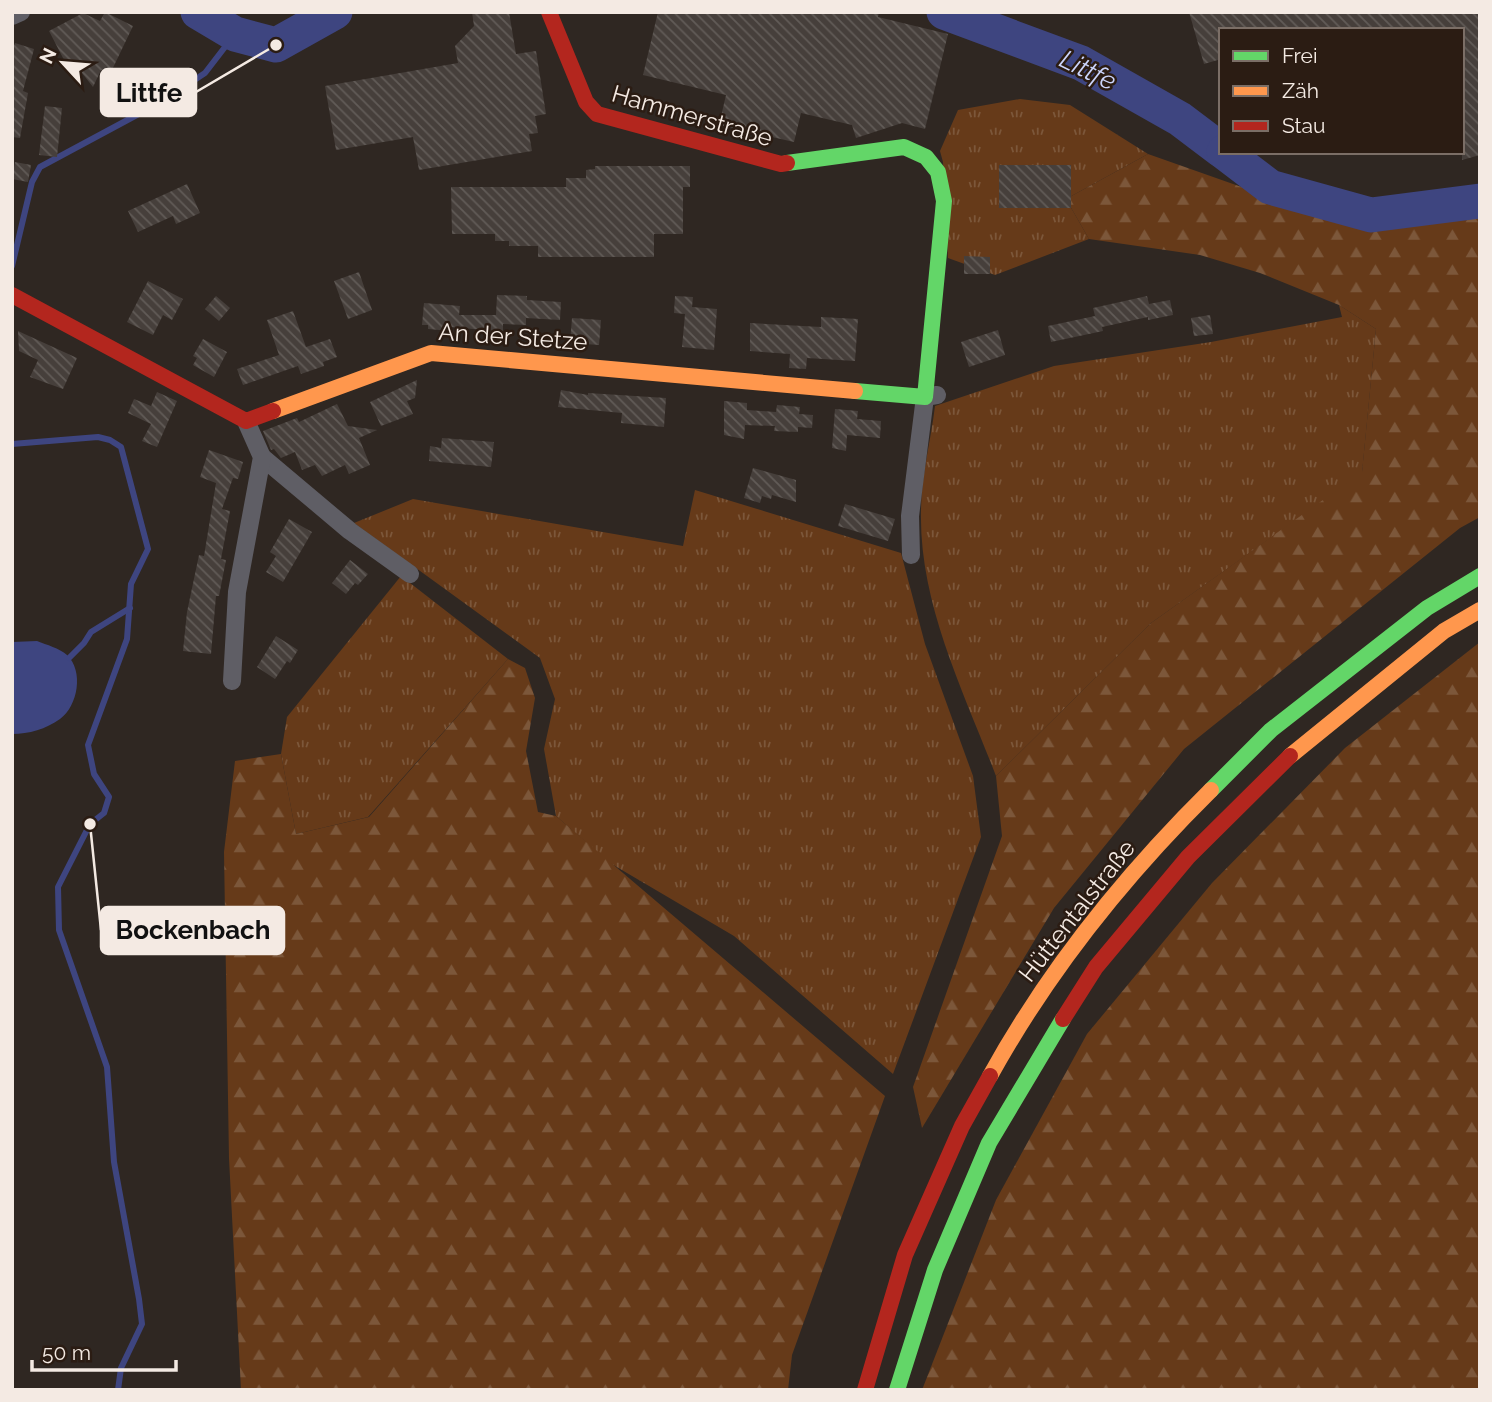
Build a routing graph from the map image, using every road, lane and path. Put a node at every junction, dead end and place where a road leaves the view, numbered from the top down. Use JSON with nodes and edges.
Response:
{"nodes":[{"id":1,"x":21,"y":12,"type":"edge"},
{"id":2,"x":549,"y":12,"type":"edge"},
{"id":3,"x":12,"y":16,"type":"edge"},
{"id":4,"x":15,"y":297,"type":"edge"},
{"id":5,"x":931,"y":396,"type":"junction"},
{"id":6,"x":246,"y":421,"type":"junction"},
{"id":7,"x":261,"y":457,"type":"junction"},
{"id":8,"x":911,"y":555,"type":"dead end"},
{"id":9,"x":410,"y":574,"type":"dead end"},
{"id":10,"x":1480,"y":576,"type":"edge"},
{"id":11,"x":1480,"y":610,"type":"edge"},
{"id":12,"x":232,"y":681,"type":"dead end"},
{"id":13,"x":864,"y":1390,"type":"edge"},
{"id":14,"x":897,"y":1390,"type":"edge"}],
"edges":[{"from":1,"to":3,"type":"street"},
{"from":2,"to":5,"type":"main road","name":"Hammerstraße"},
{"from":4,"to":6,"type":"main road"},
{"from":5,"to":6,"type":"main road","name":"An der Stetze"},
{"from":5,"to":8,"type":"street"},
{"from":6,"to":7,"type":"street"},
{"from":7,"to":9,"type":"street"},
{"from":7,"to":12,"type":"street"},
{"from":10,"to":13,"type":"main road","name":"Hüttentalstraße"},
{"from":11,"to":14,"type":"main road","name":"Hüttentalstraße"}]}
